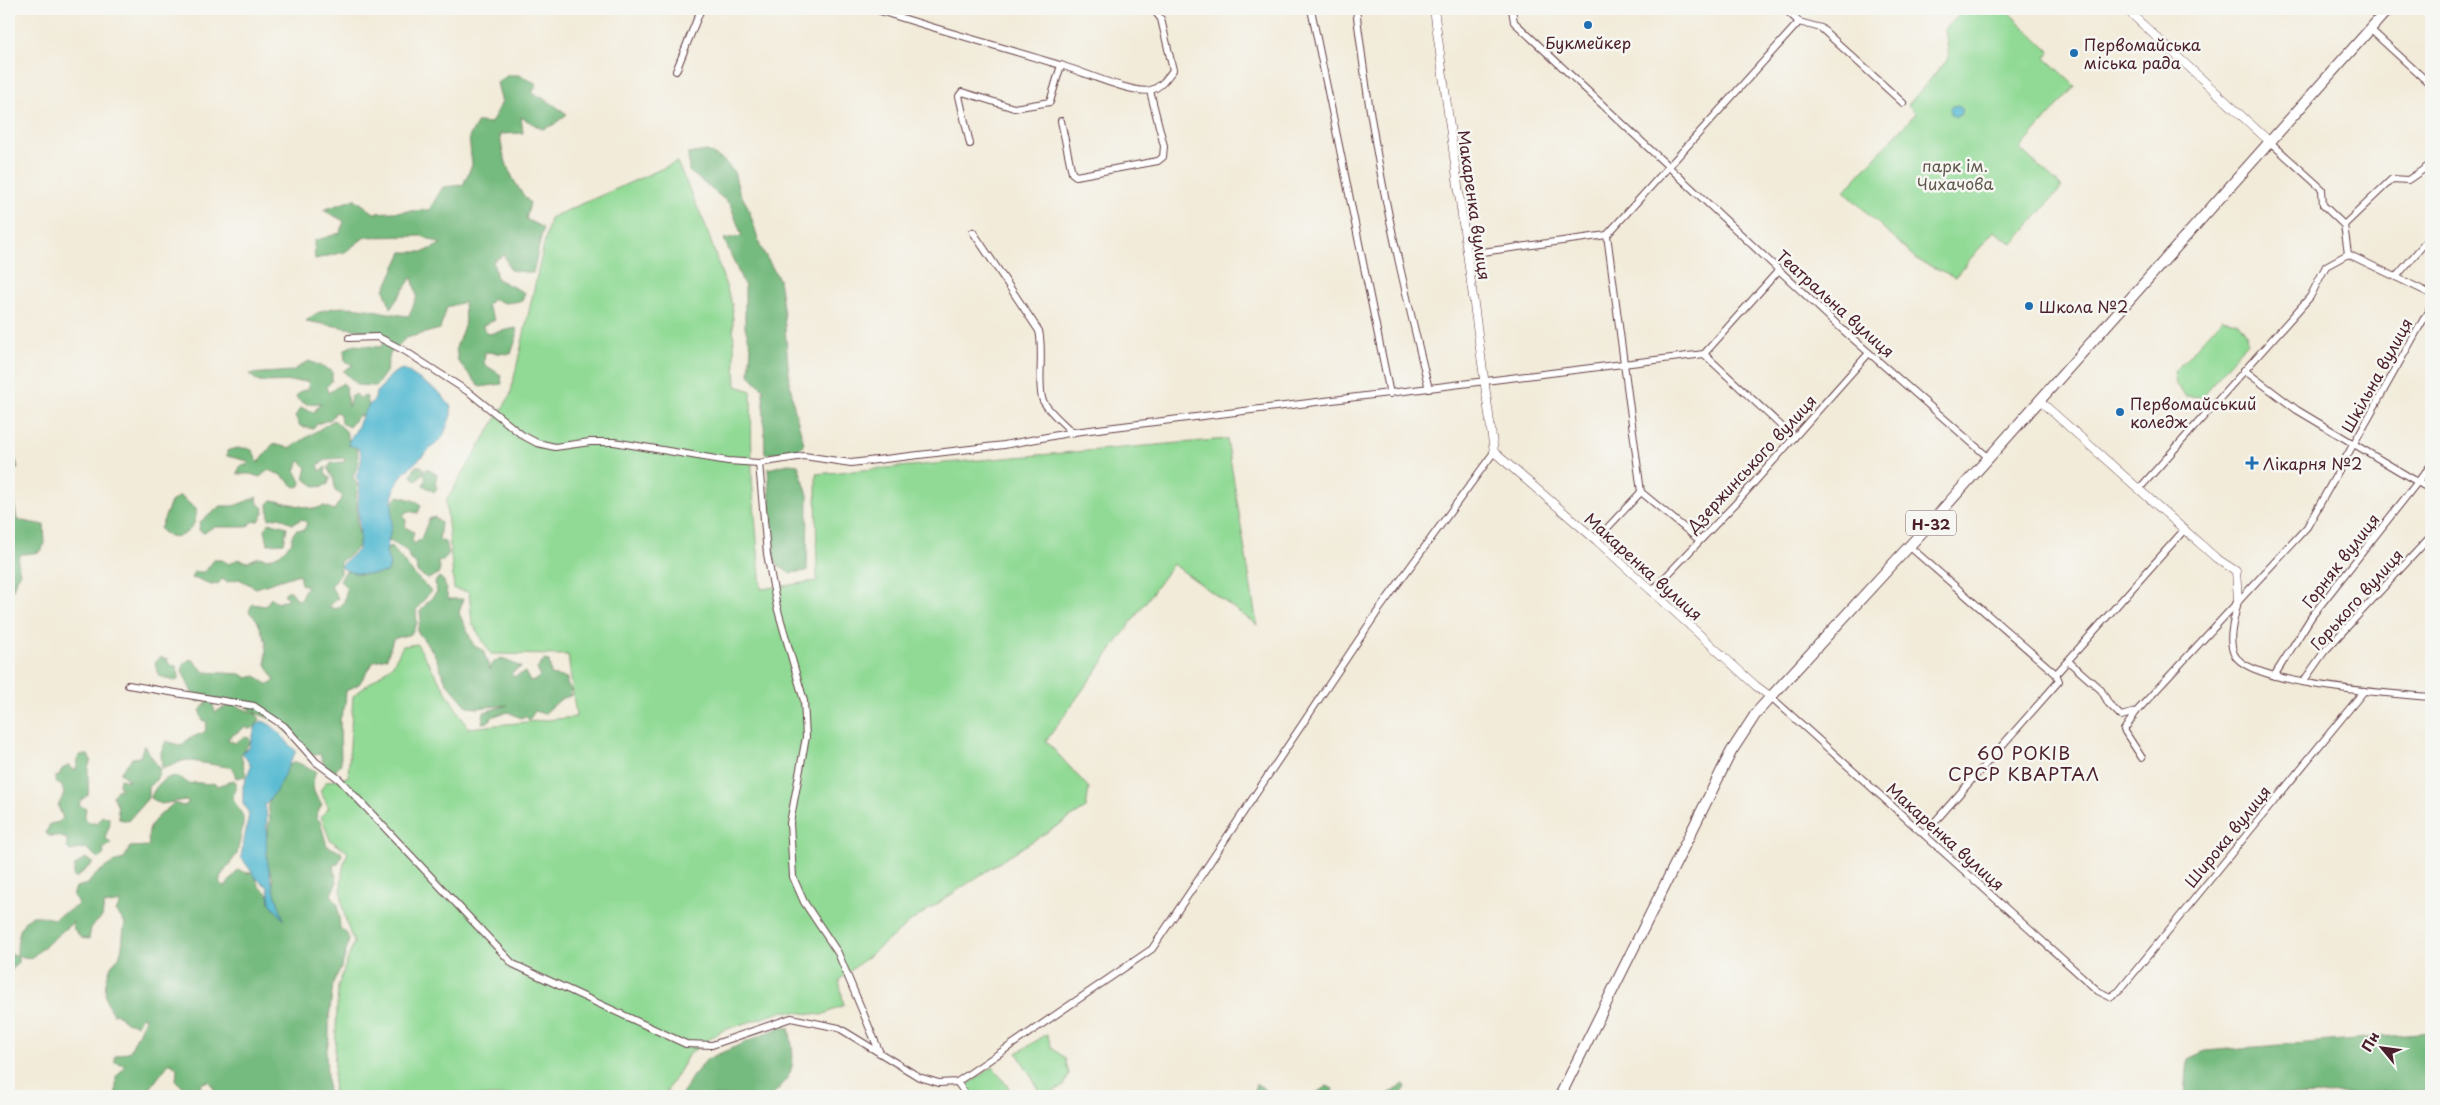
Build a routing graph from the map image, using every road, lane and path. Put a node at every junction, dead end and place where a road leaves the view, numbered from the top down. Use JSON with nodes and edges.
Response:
{"nodes":[{"id":1,"x":701,"y":9,"type":"edge"},
{"id":2,"x":874,"y":9,"type":"edge"},
{"id":3,"x":1153,"y":9,"type":"edge"},
{"id":4,"x":1310,"y":9,"type":"edge"},
{"id":5,"x":1356,"y":9,"type":"edge"},
{"id":6,"x":1434,"y":9,"type":"edge"},
{"id":7,"x":1512,"y":9,"type":"edge"},
{"id":8,"x":1785,"y":9,"type":"edge"},
{"id":9,"x":2388,"y":9,"type":"edge"},
{"id":10,"x":2132,"y":11,"type":"edge"},
{"id":11,"x":1799,"y":22,"type":"junction"},
{"id":12,"x":2370,"y":29,"type":"junction"},
{"id":13,"x":1061,"y":65,"type":"junction"},
{"id":14,"x":676,"y":71,"type":"dead end"},
{"id":15,"x":2431,"y":85,"type":"edge"},
{"id":16,"x":1150,"y":91,"type":"junction"},
{"id":17,"x":1903,"y":103,"type":"dead end"},
{"id":18,"x":1061,"y":121,"type":"dead end"},
{"id":19,"x":2270,"y":142,"type":"junction"},
{"id":20,"x":970,"y":144,"type":"dead end"},
{"id":21,"x":1668,"y":165,"type":"junction"},
{"id":22,"x":2427,"y":167,"type":"dead end"},
{"id":23,"x":2344,"y":224,"type":"junction"},
{"id":24,"x":973,"y":232,"type":"dead end"},
{"id":25,"x":1607,"y":234,"type":"junction"},
{"id":26,"x":2431,"y":236,"type":"edge"},
{"id":27,"x":1467,"y":254,"type":"junction"},
{"id":28,"x":2348,"y":254,"type":"junction"},
{"id":29,"x":1779,"y":270,"type":"junction"},
{"id":30,"x":2396,"y":277,"type":"junction"},
{"id":31,"x":2431,"y":294,"type":"edge"},
{"id":32,"x":2431,"y":306,"type":"edge"},
{"id":33,"x":349,"y":338,"type":"dead end"},
{"id":34,"x":1869,"y":353,"type":"junction"},
{"id":35,"x":1704,"y":354,"type":"junction"},
{"id":36,"x":1624,"y":362,"type":"junction"},
{"id":37,"x":2244,"y":370,"type":"junction"},
{"id":38,"x":1485,"y":382,"type":"junction"},
{"id":39,"x":1429,"y":389,"type":"junction"},
{"id":40,"x":1390,"y":394,"type":"junction"},
{"id":41,"x":2040,"y":400,"type":"junction"},
{"id":42,"x":1073,"y":432,"type":"junction"},
{"id":43,"x":1794,"y":438,"type":"junction"},
{"id":44,"x":2353,"y":444,"type":"junction"},
{"id":45,"x":1494,"y":452,"type":"junction"},
{"id":46,"x":1989,"y":458,"type":"junction"},
{"id":47,"x":760,"y":463,"type":"junction"},
{"id":48,"x":2431,"y":465,"type":"edge"},
{"id":49,"x":2418,"y":484,"type":"junction"},
{"id":50,"x":2139,"y":489,"type":"junction"},
{"id":51,"x":2431,"y":490,"type":"edge"},
{"id":52,"x":1641,"y":492,"type":"junction"},
{"id":53,"x":2184,"y":529,"type":"junction"},
{"id":54,"x":2431,"y":536,"type":"edge"},
{"id":55,"x":1596,"y":540,"type":"junction"},
{"id":56,"x":1699,"y":540,"type":"junction"},
{"id":57,"x":1910,"y":547,"type":"junction"},
{"id":58,"x":1652,"y":591,"type":"junction"},
{"id":59,"x":2238,"y":600,"type":"junction"},
{"id":60,"x":2068,"y":661,"type":"junction"},
{"id":61,"x":2056,"y":674,"type":"junction"},
{"id":62,"x":2274,"y":676,"type":"junction"},
{"id":63,"x":2303,"y":682,"type":"junction"},
{"id":64,"x":128,"y":685,"type":"dead end"},
{"id":65,"x":2364,"y":691,"type":"junction"},
{"id":66,"x":1771,"y":697,"type":"junction"},
{"id":67,"x":2431,"y":697,"type":"edge"},
{"id":68,"x":2136,"y":712,"type":"junction"},
{"id":69,"x":2142,"y":758,"type":"dead end"},
{"id":70,"x":1924,"y":834,"type":"junction"},
{"id":71,"x":2110,"y":997,"type":"joint"},
{"id":72,"x":880,"y":1053,"type":"junction"},
{"id":73,"x":957,"y":1082,"type":"junction"},
{"id":74,"x":967,"y":1096,"type":"edge"},
{"id":75,"x":1560,"y":1096,"type":"edge"}],
"edges":[{"from":1,"to":14,"type":"street"},
{"from":2,"to":13,"type":"street"},
{"from":3,"to":16,"type":"street"},
{"from":4,"to":40,"type":"street"},
{"from":5,"to":39,"type":"street"},
{"from":6,"to":27,"type":"street","name":"Макаренка вулиця"},
{"from":7,"to":21,"type":"street","name":"Театральна вулиця"},
{"from":8,"to":11,"type":"street"},
{"from":9,"to":12,"type":"main road","number":"Н-32"},
{"from":10,"to":19,"type":"street"},
{"from":11,"to":17,"type":"street"},
{"from":11,"to":21,"type":"street"},
{"from":12,"to":15,"type":"street"},
{"from":12,"to":19,"type":"main road","number":"Н-32"},
{"from":13,"to":16,"type":"street"},
{"from":13,"to":20,"type":"street"},
{"from":16,"to":18,"type":"street"},
{"from":19,"to":23,"type":"street"},
{"from":19,"to":41,"type":"main road","number":"Н-32"},
{"from":21,"to":25,"type":"street"},
{"from":21,"to":29,"type":"street","name":"Театральна вулиця"},
{"from":22,"to":23,"type":"street"},
{"from":23,"to":28,"type":"street"},
{"from":24,"to":42,"type":"street"},
{"from":25,"to":27,"type":"street"},
{"from":25,"to":36,"type":"street"},
{"from":26,"to":30,"type":"street"},
{"from":27,"to":38,"type":"street","name":"Макаренка вулиця"},
{"from":28,"to":30,"type":"street"},
{"from":28,"to":37,"type":"street"},
{"from":29,"to":34,"type":"street","name":"Театральна вулиця"},
{"from":29,"to":35,"type":"street"},
{"from":30,"to":31,"type":"street"},
{"from":32,"to":44,"type":"street","name":"Шкільна вулиця"},
{"from":33,"to":47,"type":"street"},
{"from":34,"to":43,"type":"street","name":"Дзержинського вулиця"},
{"from":34,"to":46,"type":"street","name":"Театральна вулиця"},
{"from":35,"to":36,"type":"street"},
{"from":35,"to":43,"type":"street"},
{"from":36,"to":38,"type":"street"},
{"from":36,"to":52,"type":"street"},
{"from":37,"to":44,"type":"street"},
{"from":37,"to":50,"type":"street"},
{"from":38,"to":39,"type":"street"},
{"from":38,"to":45,"type":"street","name":"Макаренка вулиця"},
{"from":39,"to":40,"type":"street"},
{"from":40,"to":42,"type":"street"},
{"from":41,"to":46,"type":"main road","number":"Н-32"},
{"from":41,"to":50,"type":"street"},
{"from":42,"to":47,"type":"street"},
{"from":43,"to":56,"type":"street","name":"Дзержинського вулиця"},
{"from":44,"to":49,"type":"street"},
{"from":44,"to":59,"type":"street","name":"Шкільна вулиця"},
{"from":45,"to":55,"type":"street","name":"Макаренка вулиця"},
{"from":45,"to":73,"type":"street"},
{"from":46,"to":57,"type":"main road","number":"Н-32"},
{"from":47,"to":72,"type":"street"},
{"from":48,"to":49,"type":"street","name":"Горняк вулиця"},
{"from":49,"to":51,"type":"street"},
{"from":49,"to":62,"type":"street","name":"Горняк вулиця"},
{"from":50,"to":53,"type":"street"},
{"from":52,"to":55,"type":"street"},
{"from":52,"to":56,"type":"street"},
{"from":53,"to":59,"type":"street"},
{"from":53,"to":60,"type":"street"},
{"from":54,"to":63,"type":"street","name":"Горького вулиця"},
{"from":55,"to":58,"type":"street","name":"Макаренка вулиця"},
{"from":56,"to":58,"type":"street","name":"Дзержинського вулиця"},
{"from":57,"to":61,"type":"street"},
{"from":57,"to":66,"type":"main road","number":"Н-32"},
{"from":58,"to":66,"type":"street","name":"Макаренка вулиця"},
{"from":59,"to":62,"type":"street"},
{"from":59,"to":68,"type":"street","name":"Шкільна вулиця"},
{"from":60,"to":61,"type":"street"},
{"from":60,"to":68,"type":"street"},
{"from":61,"to":70,"type":"street"},
{"from":62,"to":63,"type":"street"},
{"from":63,"to":65,"type":"street"},
{"from":64,"to":72,"type":"street"},
{"from":65,"to":67,"type":"street"},
{"from":65,"to":71,"type":"street","name":"Широка вулиця"},
{"from":66,"to":70,"type":"street","name":"Макаренка вулиця"},
{"from":66,"to":75,"type":"main road","number":"Н-32"},
{"from":68,"to":69,"type":"street","name":"Шкільна вулиця"},
{"from":70,"to":71,"type":"street","name":"Макаренка вулиця"},
{"from":72,"to":73,"type":"street"},
{"from":73,"to":74,"type":"street"}]}
